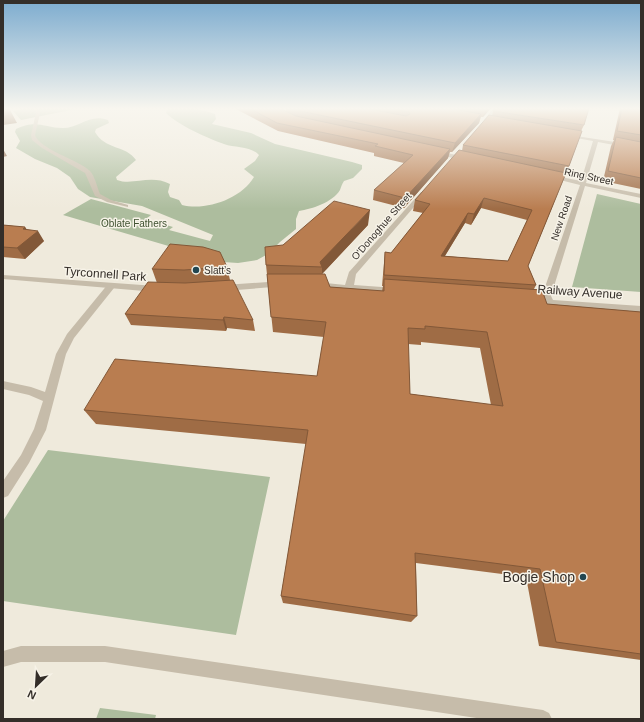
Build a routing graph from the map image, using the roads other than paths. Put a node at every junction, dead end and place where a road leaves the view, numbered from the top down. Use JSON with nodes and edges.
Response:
{"nodes":[{"id":1,"x":596,"y":141,"type":"edge"},
{"id":2,"x":38,"y":142,"type":"edge"},
{"id":3,"x":600,"y":142,"type":"edge"},
{"id":4,"x":641,"y":148,"type":"edge"},
{"id":5,"x":426,"y":150,"type":"edge"},
{"id":6,"x":471,"y":160,"type":"edge"},
{"id":7,"x":544,"y":175,"type":"edge"},
{"id":8,"x":583,"y":184,"type":"junction"},
{"id":9,"x":426,"y":189,"type":"edge"},
{"id":10,"x":641,"y":196,"type":"edge"},
{"id":11,"x":126,"y":206,"type":"dead end"},
{"id":12,"x":3,"y":277,"type":"edge"},
{"id":13,"x":293,"y":284,"type":"edge"},
{"id":14,"x":306,"y":285,"type":"edge"},
{"id":15,"x":110,"y":286,"type":"junction"},
{"id":16,"x":348,"y":287,"type":"junction"},
{"id":17,"x":216,"y":288,"type":"edge"},
{"id":18,"x":164,"y":290,"type":"edge"},
{"id":19,"x":409,"y":292,"type":"edge"},
{"id":20,"x":521,"y":300,"type":"edge"},
{"id":21,"x":550,"y":302,"type":"junction"},
{"id":22,"x":641,"y":309,"type":"edge"},
{"id":23,"x":3,"y":385,"type":"edge"},
{"id":24,"x":49,"y":400,"type":"junction"},
{"id":25,"x":3,"y":492,"type":"edge"},
{"id":26,"x":3,"y":659,"type":"edge"},
{"id":27,"x":543,"y":719,"type":"edge"}],
"edges":[{"from":1,"to":8,"type":"street","name":"New Road"},
{"from":2,"to":11,"type":"street"},
{"from":3,"to":4,"type":"street"},
{"from":5,"to":6,"type":"street"},
{"from":7,"to":8,"type":"street","name":"Ring Street"},
{"from":8,"to":10,"type":"street","name":"Ring Street"},
{"from":8,"to":21,"type":"street","name":"New Road"},
{"from":9,"to":16,"type":"street","name":"O'Donoghue Street"},
{"from":12,"to":15,"type":"street","name":"Tyrconnell Park"},
{"from":13,"to":17,"type":"street"},
{"from":14,"to":16,"type":"street"},
{"from":15,"to":18,"type":"street","name":"Tyrconnell Park"},
{"from":15,"to":24,"type":"street"},
{"from":16,"to":19,"type":"street"},
{"from":20,"to":21,"type":"street","name":"Railway Avenue"},
{"from":21,"to":22,"type":"street","name":"Railway Avenue"},
{"from":23,"to":24,"type":"street"},
{"from":24,"to":25,"type":"street"},
{"from":26,"to":27,"type":"street"}]}
